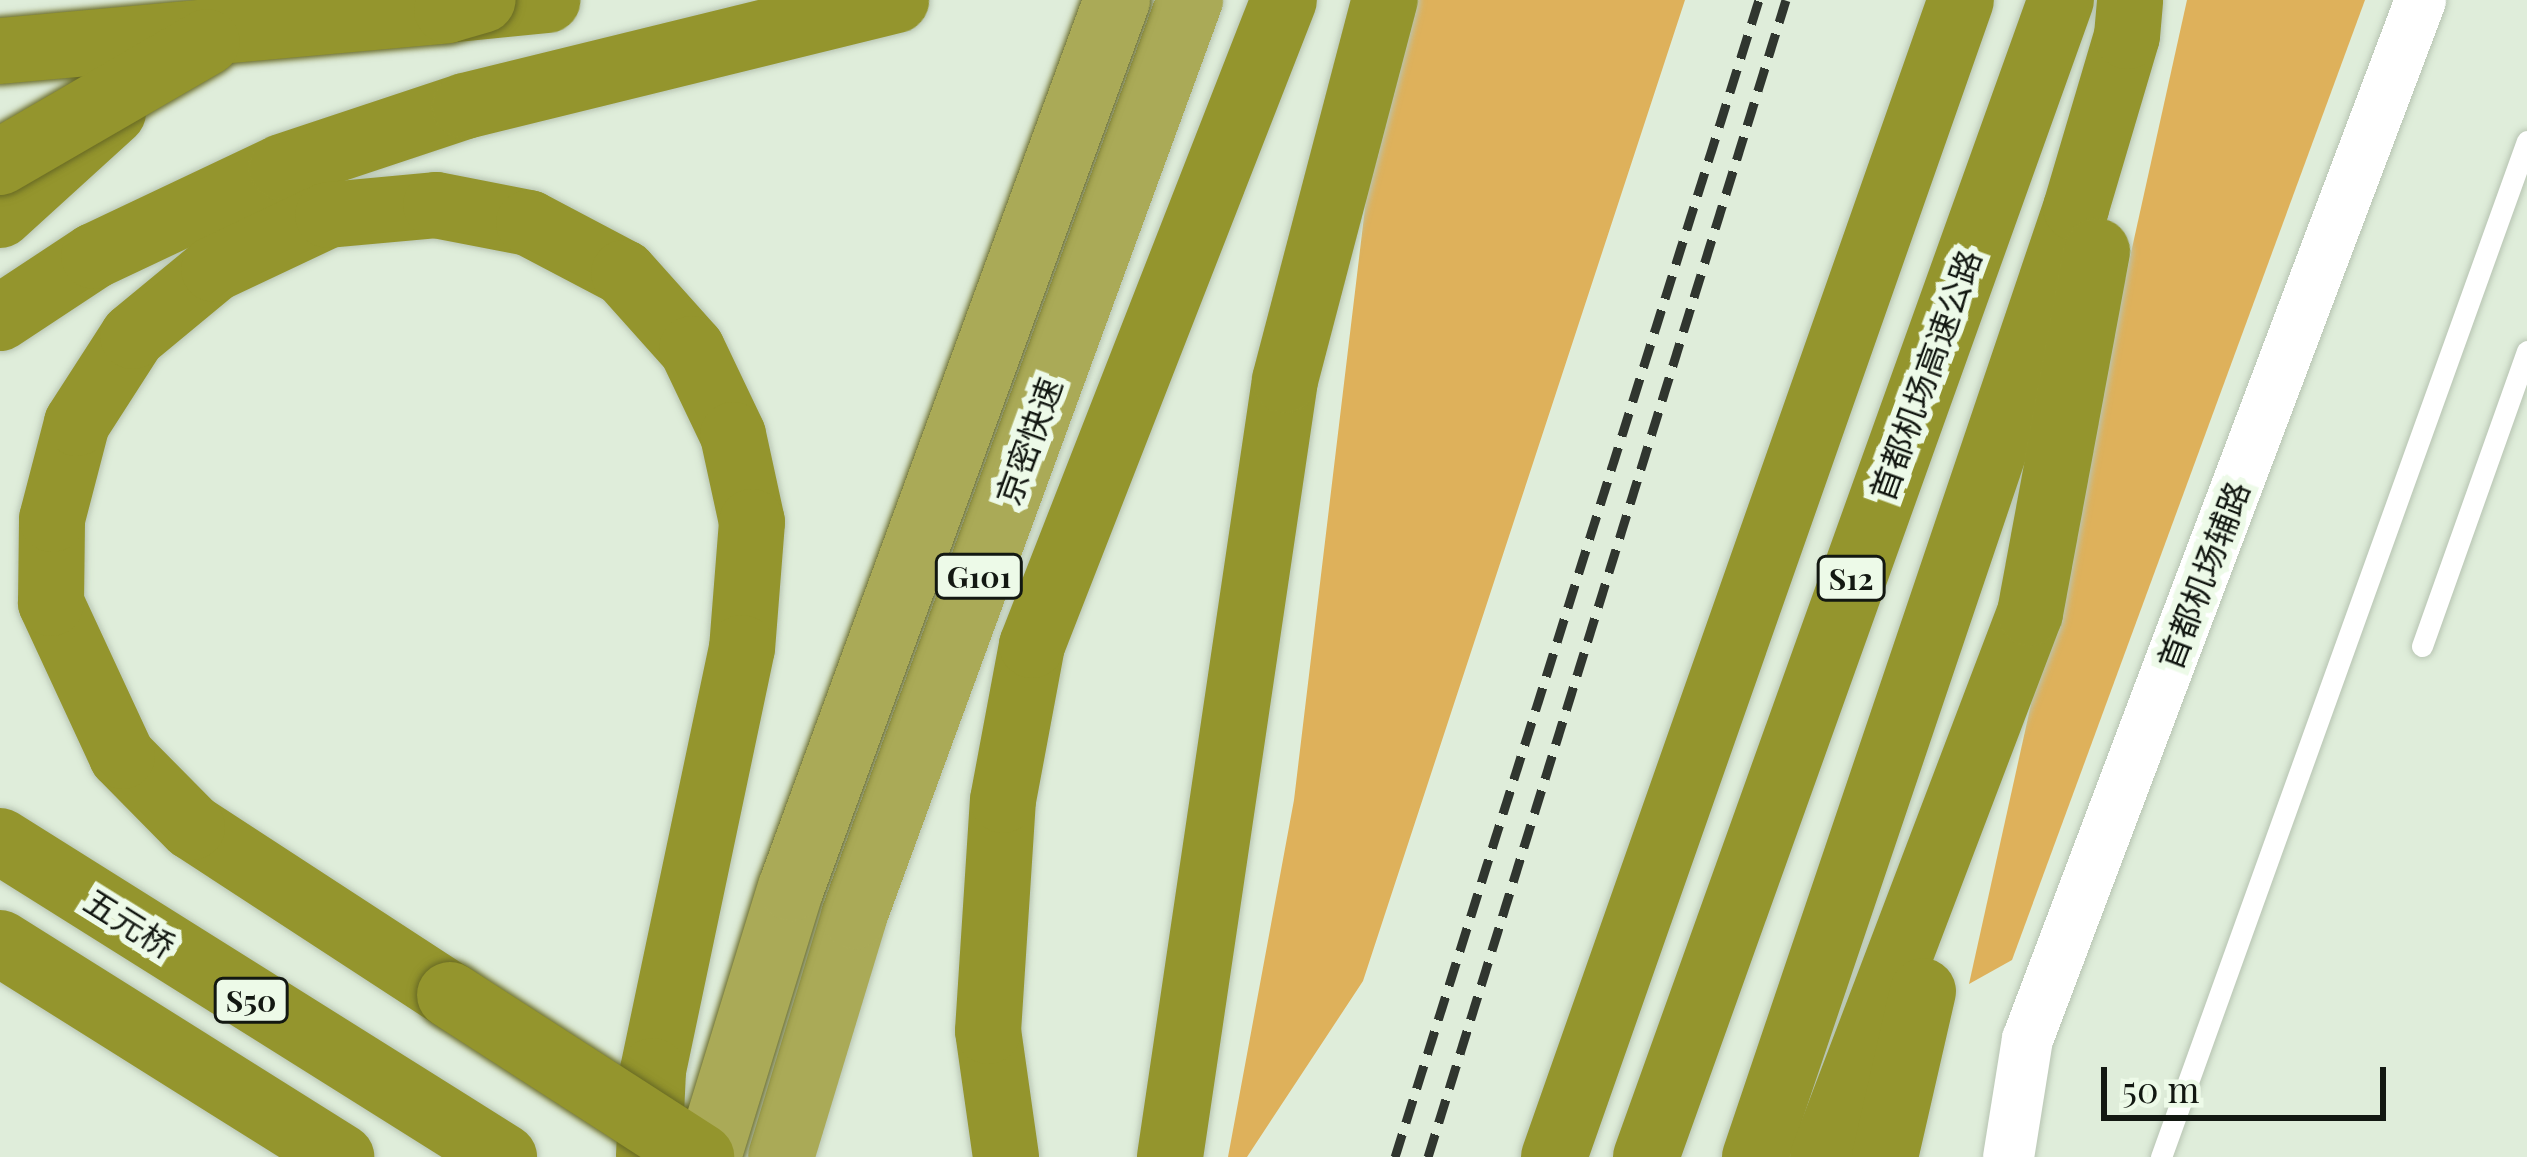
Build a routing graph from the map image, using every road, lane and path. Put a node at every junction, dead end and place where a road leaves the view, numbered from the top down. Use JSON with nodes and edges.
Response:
{"nodes":[{"id":1,"x":235,"y":0,"type":"edge"},
{"id":2,"x":284,"y":0,"type":"edge"},
{"id":3,"x":548,"y":0,"type":"edge"},
{"id":4,"x":896,"y":0,"type":"edge"},
{"id":5,"x":1117,"y":0,"type":"edge"},
{"id":6,"x":1190,"y":0,"type":"edge"},
{"id":7,"x":1284,"y":0,"type":"edge"},
{"id":8,"x":1385,"y":0,"type":"edge"},
{"id":9,"x":1961,"y":0,"type":"edge"},
{"id":10,"x":2061,"y":0,"type":"edge"},
{"id":11,"x":2130,"y":0,"type":"edge"},
{"id":12,"x":2143,"y":0,"type":"edge"},
{"id":13,"x":2420,"y":0,"type":"edge"},
{"id":14,"x":465,"y":5,"type":"edge"},
{"id":15,"x":0,"y":52,"type":"edge"},
{"id":16,"x":2527,"y":141,"type":"edge"},
{"id":17,"x":0,"y":162,"type":"edge"},
{"id":18,"x":0,"y":215,"type":"edge"},
{"id":19,"x":0,"y":318,"type":"edge"},
{"id":20,"x":2527,"y":351,"type":"edge"},
{"id":21,"x":2030,"y":613,"type":"junction"},
{"id":22,"x":2422,"y":646,"type":"dead end"},
{"id":23,"x":0,"y":842,"type":"edge"},
{"id":24,"x":0,"y":944,"type":"edge"},
{"id":25,"x":1764,"y":1131,"type":"edge"},
{"id":26,"x":341,"y":1157,"type":"edge"},
{"id":27,"x":504,"y":1157,"type":"edge"},
{"id":28,"x":649,"y":1157,"type":"edge"},
{"id":29,"x":705,"y":1157,"type":"edge"},
{"id":30,"x":781,"y":1157,"type":"edge"},
{"id":31,"x":1006,"y":1157,"type":"edge"},
{"id":32,"x":1170,"y":1157,"type":"edge"},
{"id":33,"x":1555,"y":1157,"type":"edge"},
{"id":34,"x":1646,"y":1157,"type":"edge"},
{"id":35,"x":1822,"y":1157,"type":"edge"},
{"id":36,"x":1885,"y":1157,"type":"edge"},
{"id":37,"x":2008,"y":1157,"type":"edge"},
{"id":38,"x":2161,"y":1157,"type":"edge"}],
"edges":[{"from":1,"to":18,"type":"highway"},
{"from":2,"to":17,"type":"highway","bridge":true},
{"from":3,"to":14,"type":"highway","bridge":true},
{"from":4,"to":19,"type":"highway"},
{"from":5,"to":29,"type":"highway","name":"京密快速","number":"G101","bridge":true},
{"from":6,"to":30,"type":"highway","name":"京密快速","number":"G101"},
{"from":7,"to":31,"type":"highway"},
{"from":8,"to":32,"type":"highway"},
{"from":9,"to":33,"type":"highway","number":"S12"},
{"from":10,"to":34,"type":"highway","name":"首都机场高速公路","number":"S12"},
{"from":11,"to":25,"type":"highway"},
{"from":12,"to":21,"type":"highway"},
{"from":13,"to":37,"type":"street","name":"首都机场辅路"},
{"from":14,"to":15,"type":"highway","bridge":true},
{"from":16,"to":38,"type":"lane"},
{"from":20,"to":22,"type":"lane"},
{"from":21,"to":35,"type":"highway"},
{"from":21,"to":36,"type":"highway"},
{"from":23,"to":27,"type":"highway","name":"五元桥","number":"S50"},
{"from":24,"to":26,"type":"highway","number":"S50"},
{"from":28,"to":29,"type":"highway","bridge":true}]}
